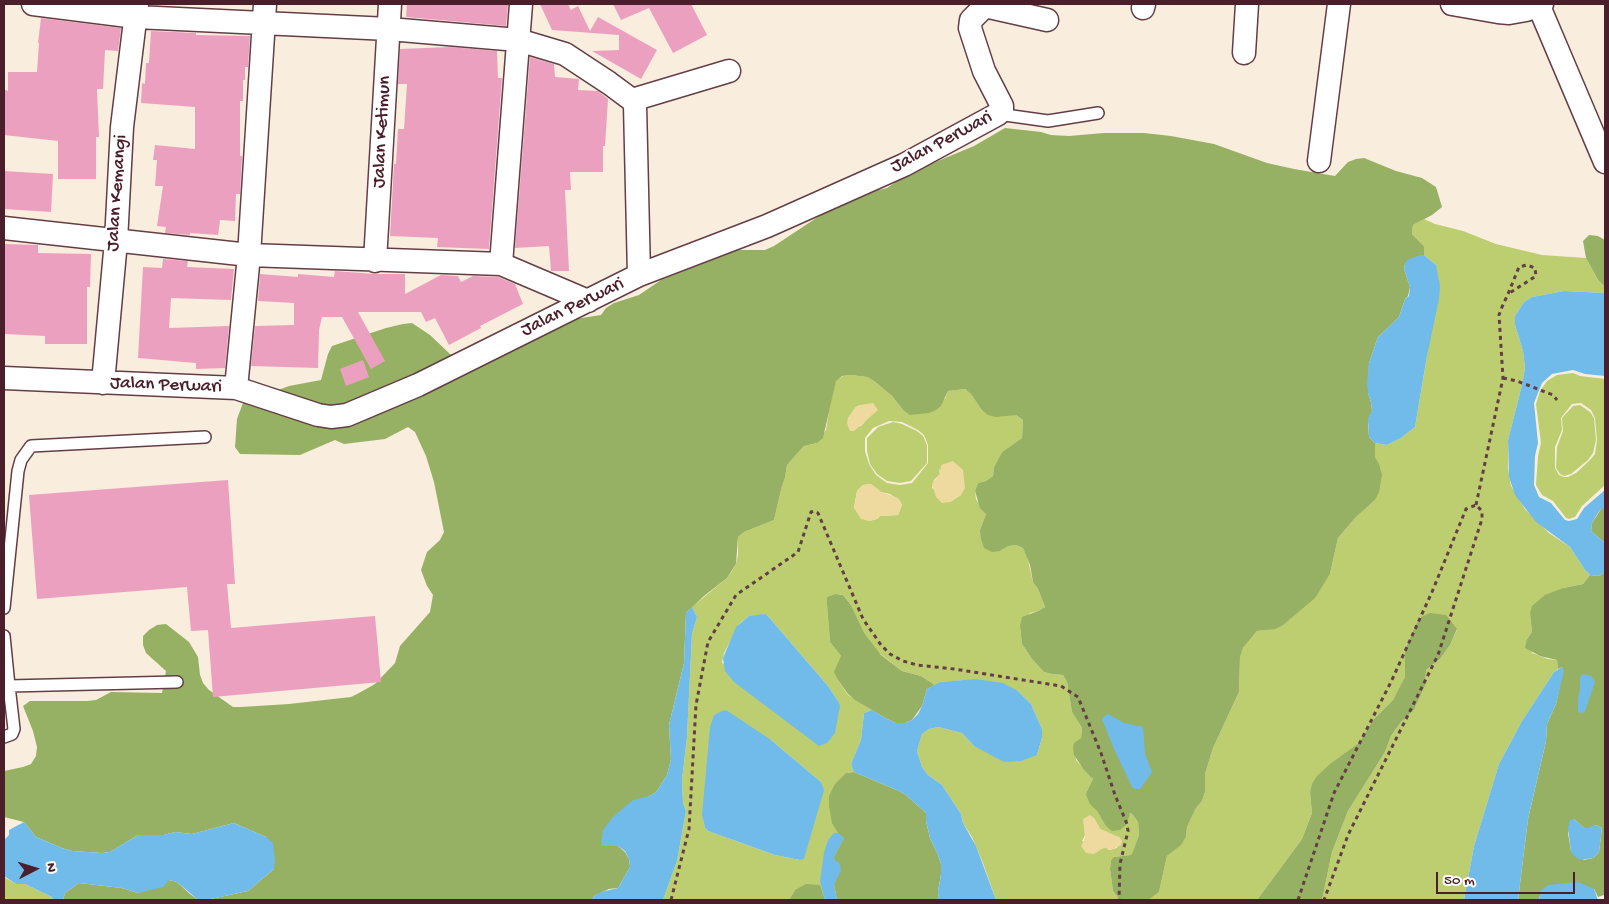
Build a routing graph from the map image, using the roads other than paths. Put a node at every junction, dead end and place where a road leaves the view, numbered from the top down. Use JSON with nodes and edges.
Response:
{"nodes":[{"id":1,"x":33,"y":4,"type":"edge"},
{"id":2,"x":390,"y":4,"type":"edge"},
{"id":3,"x":521,"y":4,"type":"edge"},
{"id":4,"x":1247,"y":4,"type":"edge"},
{"id":5,"x":1339,"y":4,"type":"edge"},
{"id":6,"x":1452,"y":4,"type":"edge"},
{"id":7,"x":1540,"y":4,"type":"edge"},
{"id":8,"x":989,"y":5,"type":"edge"},
{"id":9,"x":136,"y":10,"type":"edge"},
{"id":10,"x":265,"y":13,"type":"edge"},
{"id":11,"x":1047,"y":20,"type":"dead end"},
{"id":12,"x":389,"y":29,"type":"junction"},
{"id":13,"x":518,"y":40,"type":"junction"},
{"id":14,"x":1244,"y":53,"type":"dead end"},
{"id":15,"x":729,"y":71,"type":"dead end"},
{"id":16,"x":632,"y":100,"type":"junction"},
{"id":17,"x":1098,"y":113,"type":"dead end"},
{"id":18,"x":998,"y":114,"type":"junction"},
{"id":19,"x":1319,"y":161,"type":"dead end"},
{"id":20,"x":1605,"y":162,"type":"edge"},
{"id":21,"x":4,"y":228,"type":"edge"},
{"id":22,"x":116,"y":241,"type":"junction"},
{"id":23,"x":249,"y":255,"type":"junction"},
{"id":24,"x":375,"y":261,"type":"junction"},
{"id":25,"x":501,"y":264,"type":"junction"},
{"id":26,"x":639,"y":276,"type":"junction"},
{"id":27,"x":588,"y":301,"type":"junction"},
{"id":28,"x":4,"y":378,"type":"edge"},
{"id":29,"x":103,"y":383,"type":"junction"},
{"id":30,"x":236,"y":388,"type":"junction"},
{"id":31,"x":205,"y":437,"type":"dead end"},
{"id":32,"x":4,"y":608,"type":"edge"},
{"id":33,"x":4,"y":636,"type":"edge"},
{"id":34,"x":177,"y":682,"type":"dead end"},
{"id":35,"x":9,"y":686,"type":"junction"},
{"id":36,"x":4,"y":737,"type":"edge"}],
"edges":[{"from":1,"to":9,"type":"street"},
{"from":2,"to":12,"type":"street","name":"Jalan Ketimun"},
{"from":3,"to":13,"type":"street"},
{"from":4,"to":14,"type":"street"},
{"from":5,"to":19,"type":"street"},
{"from":6,"to":7,"type":"street"},
{"from":7,"to":20,"type":"street"},
{"from":8,"to":11,"type":"street"},
{"from":8,"to":18,"type":"street","name":"Jalan Perwari"},
{"from":9,"to":10,"type":"street"},
{"from":9,"to":22,"type":"street","name":"Jalan Kemangi"},
{"from":10,"to":12,"type":"street"},
{"from":10,"to":23,"type":"street"},
{"from":12,"to":13,"type":"street"},
{"from":12,"to":24,"type":"street","name":"Jalan Ketimun"},
{"from":13,"to":16,"type":"street"},
{"from":13,"to":25,"type":"street"},
{"from":15,"to":16,"type":"street"},
{"from":16,"to":26,"type":"street"},
{"from":17,"to":18,"type":"lane"},
{"from":18,"to":26,"type":"street","name":"Jalan Perwari"},
{"from":21,"to":22,"type":"street"},
{"from":22,"to":23,"type":"street"},
{"from":22,"to":29,"type":"street","name":"Jalan Kemangi"},
{"from":23,"to":24,"type":"street"},
{"from":23,"to":30,"type":"street"},
{"from":24,"to":25,"type":"street"},
{"from":25,"to":27,"type":"street"},
{"from":26,"to":27,"type":"street","name":"Jalan Perwari"},
{"from":27,"to":30,"type":"street","name":"Jalan Perwari"},
{"from":28,"to":29,"type":"street","name":"Jalan Perwari"},
{"from":29,"to":30,"type":"street","name":"Jalan Perwari"},
{"from":31,"to":32,"type":"lane"},
{"from":33,"to":35,"type":"lane"},
{"from":34,"to":35,"type":"lane"},
{"from":35,"to":36,"type":"lane"}]}
